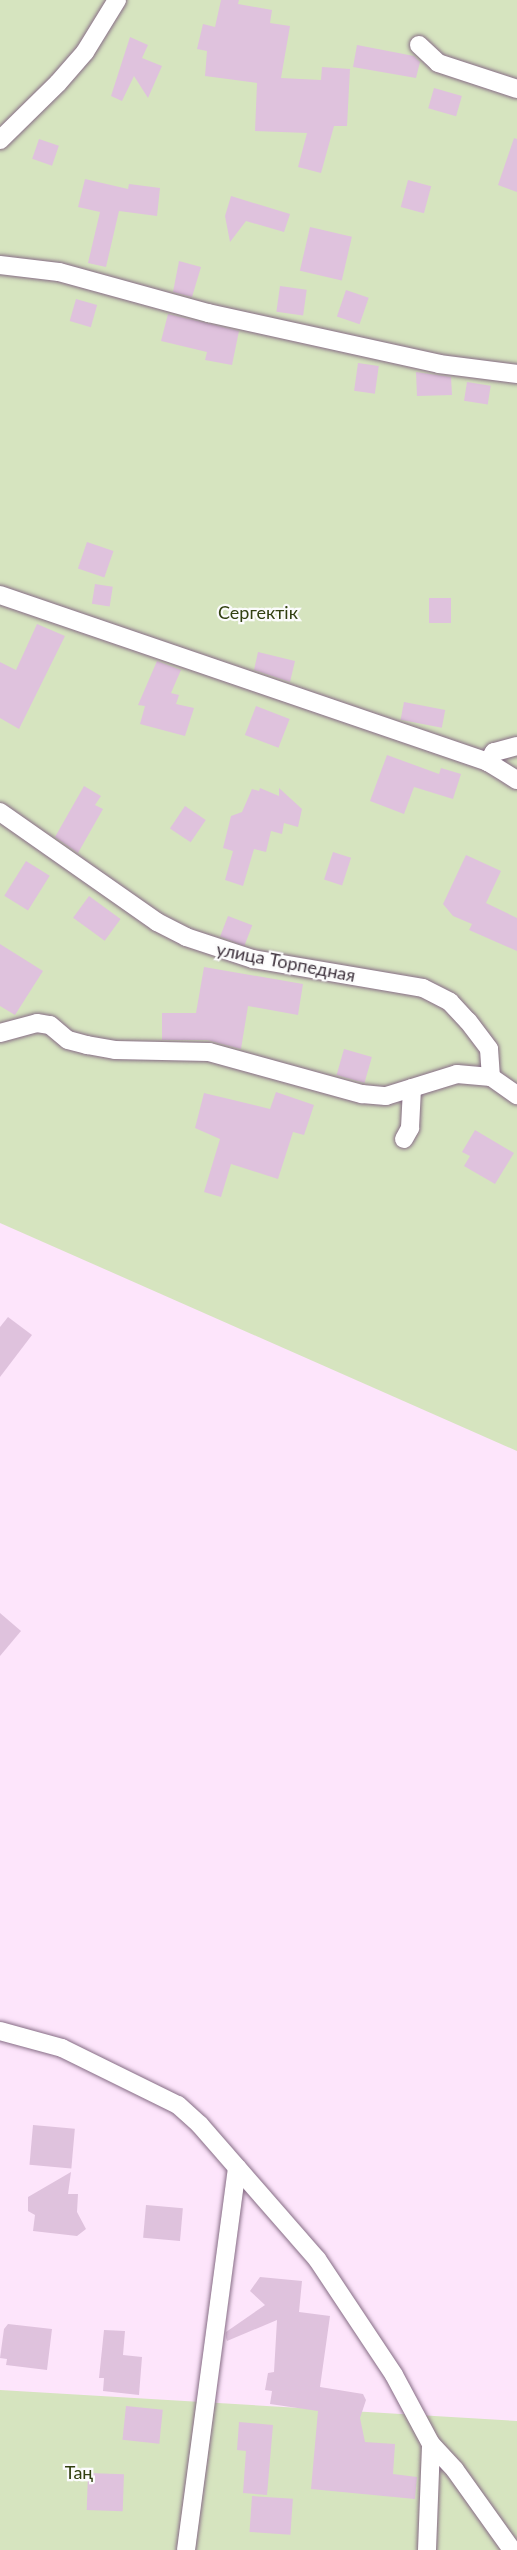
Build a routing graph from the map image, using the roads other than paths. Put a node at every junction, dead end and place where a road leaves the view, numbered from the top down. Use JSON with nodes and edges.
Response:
{"nodes":[{"id":1,"x":117,"y":0,"type":"edge"},
{"id":2,"x":419,"y":45,"type":"dead end"},
{"id":3,"x":517,"y":89,"type":"edge"},
{"id":4,"x":0,"y":140,"type":"edge"},
{"id":5,"x":0,"y":266,"type":"edge"},
{"id":6,"x":517,"y":374,"type":"edge"},
{"id":7,"x":0,"y":596,"type":"edge"},
{"id":8,"x":517,"y":746,"type":"edge"},
{"id":9,"x":488,"y":762,"type":"junction"},
{"id":10,"x":517,"y":780,"type":"edge"},
{"id":11,"x":0,"y":812,"type":"edge"},
{"id":12,"x":0,"y":1033,"type":"edge"},
{"id":13,"x":491,"y":1077,"type":"junction"},
{"id":14,"x":412,"y":1088,"type":"junction"},
{"id":15,"x":517,"y":1095,"type":"edge"},
{"id":16,"x":410,"y":1135,"type":"dead end"},
{"id":17,"x":0,"y":2031,"type":"edge"},
{"id":18,"x":237,"y":2167,"type":"junction"},
{"id":19,"x":431,"y":2444,"type":"junction"},
{"id":20,"x":432,"y":2547,"type":"edge"},
{"id":21,"x":186,"y":2550,"type":"edge"},
{"id":22,"x":512,"y":2550,"type":"edge"}],
"edges":[{"from":1,"to":4,"type":"street"},
{"from":2,"to":3,"type":"street"},
{"from":5,"to":6,"type":"street"},
{"from":7,"to":9,"type":"street"},
{"from":8,"to":9,"type":"street"},
{"from":9,"to":10,"type":"street"},
{"from":11,"to":13,"type":"street","name":"улица Торпедная"},
{"from":12,"to":14,"type":"street"},
{"from":13,"to":14,"type":"street"},
{"from":13,"to":15,"type":"street"},
{"from":14,"to":16,"type":"street"},
{"from":17,"to":18,"type":"street"},
{"from":18,"to":19,"type":"street"},
{"from":18,"to":21,"type":"street"},
{"from":19,"to":20,"type":"street"},
{"from":19,"to":22,"type":"street"}]}
